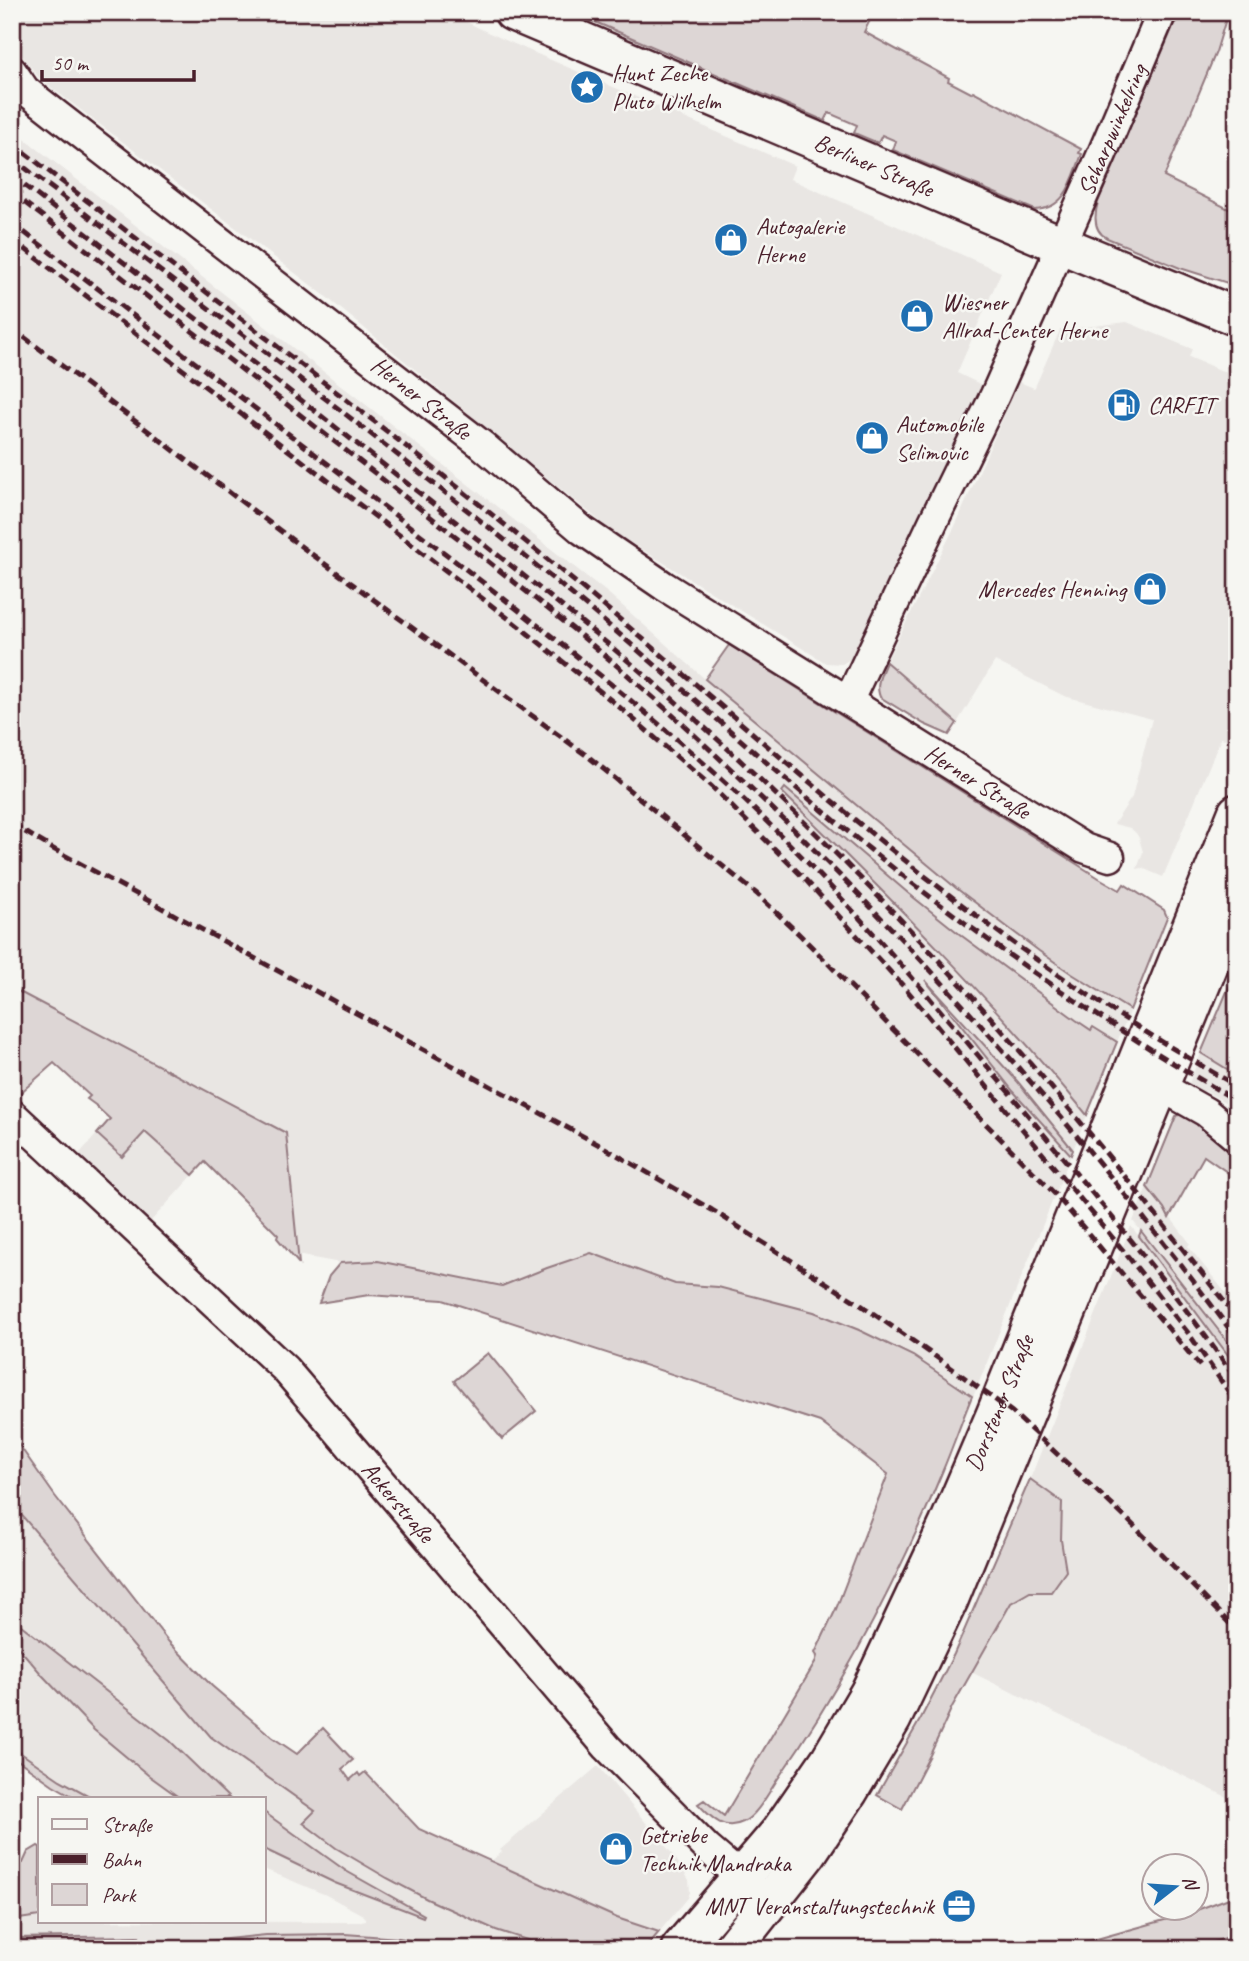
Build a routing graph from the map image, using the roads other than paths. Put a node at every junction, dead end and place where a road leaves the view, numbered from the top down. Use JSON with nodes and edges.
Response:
{"nodes":[{"id":1,"x":513,"y":12,"type":"edge"},
{"id":2,"x":1162,"y":12,"type":"edge"},
{"id":3,"x":12,"y":71,"type":"edge"},
{"id":4,"x":1062,"y":245,"type":"junction"},
{"id":5,"x":1237,"y":317,"type":"edge"},
{"id":6,"x":849,"y":701,"type":"junction"},
{"id":7,"x":1237,"y":813,"type":"edge"},
{"id":8,"x":1110,"y":857,"type":"dead end"},
{"id":9,"x":1237,"y":897,"type":"edge"},
{"id":10,"x":1160,"y":1087,"type":"junction"},
{"id":11,"x":12,"y":1114,"type":"edge"},
{"id":12,"x":1237,"y":1138,"type":"edge"},
{"id":13,"x":740,"y":1878,"type":"junction"},
{"id":14,"x":771,"y":1901,"type":"junction"},
{"id":15,"x":680,"y":1949,"type":"edge"},
{"id":16,"x":732,"y":1949,"type":"edge"}],
"edges":[{"from":1,"to":4,"type":"main road","name":"Berliner Straße"},
{"from":2,"to":4,"type":"street","name":"Scharpwinkelring"},
{"from":3,"to":6,"type":"street","name":"Herner Straße"},
{"from":4,"to":5,"type":"main road","name":"Berliner Straße"},
{"from":4,"to":6,"type":"street"},
{"from":6,"to":8,"type":"street","name":"Herner Straße"},
{"from":7,"to":13,"type":"main road","name":"Dorstener Straße"},
{"from":9,"to":10,"type":"main road","name":"Dorstener Straße"},
{"from":10,"to":12,"type":"street"},
{"from":10,"to":14,"type":"main road","name":"Dorstener Straße"},
{"from":11,"to":13,"type":"street","name":"Ackerstraße"},
{"from":13,"to":14,"type":"street","name":"Ackerstraße"},
{"from":13,"to":15,"type":"main road","name":"Dorstener Straße"},
{"from":14,"to":16,"type":"main road","name":"Dorstener Straße"}]}
